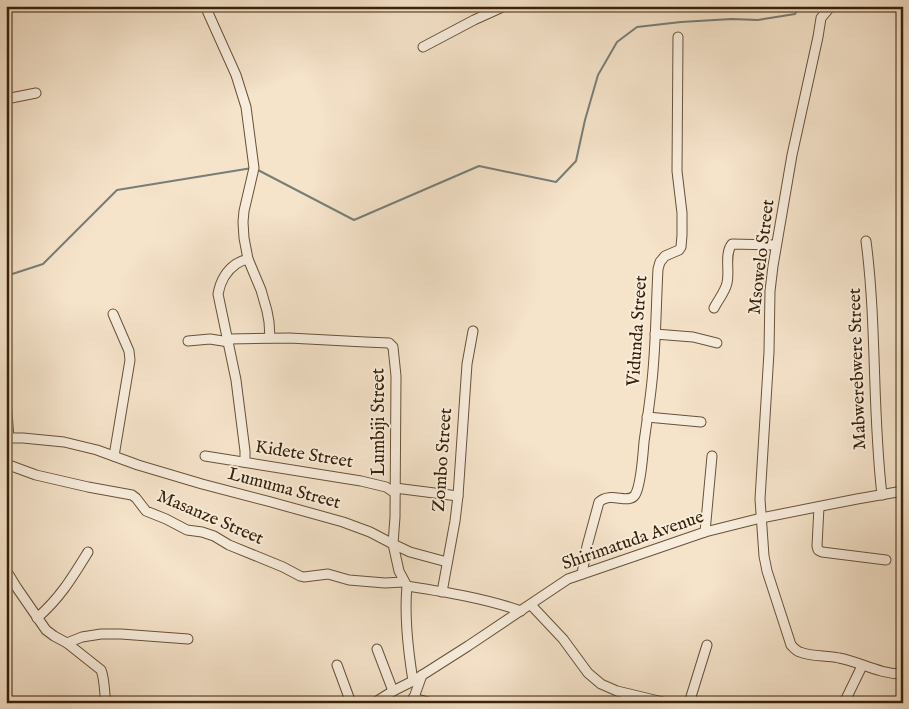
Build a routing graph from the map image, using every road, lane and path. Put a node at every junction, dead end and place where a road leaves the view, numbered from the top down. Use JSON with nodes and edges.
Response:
{"nodes":[{"id":1,"x":205,"y":6,"type":"edge"},
{"id":2,"x":505,"y":6,"type":"edge"},
{"id":3,"x":831,"y":6,"type":"edge"},
{"id":4,"x":678,"y":38,"type":"dead end"},
{"id":5,"x":423,"y":47,"type":"dead end"},
{"id":6,"x":36,"y":93,"type":"dead end"},
{"id":7,"x":6,"y":98,"type":"edge"},
{"id":8,"x":866,"y":241,"type":"dead end"},
{"id":9,"x":776,"y":245,"type":"junction"},
{"id":10,"x":248,"y":258,"type":"junction"},
{"id":11,"x":714,"y":308,"type":"dead end"},
{"id":12,"x":113,"y":314,"type":"dead end"},
{"id":13,"x":473,"y":331,"type":"dead end"},
{"id":14,"x":654,"y":334,"type":"junction"},
{"id":15,"x":270,"y":338,"type":"junction"},
{"id":16,"x":228,"y":340,"type":"junction"},
{"id":17,"x":188,"y":341,"type":"dead end"},
{"id":18,"x":716,"y":343,"type":"dead end"},
{"id":19,"x":6,"y":400,"type":"edge"},
{"id":20,"x":647,"y":417,"type":"junction"},
{"id":21,"x":701,"y":422,"type":"dead end"},
{"id":22,"x":8,"y":438,"type":"edge"},
{"id":23,"x":114,"y":456,"type":"junction"},
{"id":24,"x":205,"y":456,"type":"dead end"},
{"id":25,"x":712,"y":456,"type":"dead end"},
{"id":26,"x":245,"y":462,"type":"junction"},
{"id":27,"x":6,"y":464,"type":"edge"},
{"id":28,"x":395,"y":490,"type":"junction"},
{"id":29,"x":903,"y":491,"type":"edge"},
{"id":30,"x":882,"y":495,"type":"junction"},
{"id":31,"x":458,"y":496,"type":"junction"},
{"id":32,"x":819,"y":507,"type":"junction"},
{"id":33,"x":760,"y":518,"type":"junction"},
{"id":34,"x":705,"y":532,"type":"junction"},
{"id":35,"x":393,"y":544,"type":"junction"},
{"id":36,"x":88,"y":552,"type":"dead end"},
{"id":37,"x":886,"y":560,"type":"dead end"},
{"id":38,"x":447,"y":562,"type":"junction"},
{"id":39,"x":582,"y":574,"type":"junction"},
{"id":40,"x":7,"y":575,"type":"edge"},
{"id":41,"x":406,"y":584,"type":"junction"},
{"id":42,"x":442,"y":592,"type":"junction"},
{"id":43,"x":530,"y":605,"type":"junction"},
{"id":44,"x":521,"y":611,"type":"junction"},
{"id":45,"x":37,"y":618,"type":"junction"},
{"id":46,"x":188,"y":639,"type":"dead end"},
{"id":47,"x":67,"y":642,"type":"junction"},
{"id":48,"x":707,"y":645,"type":"dead end"},
{"id":49,"x":377,"y":649,"type":"dead end"},
{"id":50,"x":337,"y":665,"type":"dead end"},
{"id":51,"x":862,"y":666,"type":"junction"},
{"id":52,"x":903,"y":674,"type":"edge"},
{"id":53,"x":422,"y":675,"type":"junction"},
{"id":54,"x":413,"y":680,"type":"junction"},
{"id":55,"x":393,"y":691,"type":"junction"},
{"id":56,"x":412,"y":701,"type":"edge"},
{"id":57,"x":106,"y":703,"type":"edge"},
{"id":58,"x":351,"y":703,"type":"edge"},
{"id":59,"x":374,"y":703,"type":"edge"},
{"id":60,"x":432,"y":703,"type":"edge"},
{"id":61,"x":667,"y":703,"type":"edge"},
{"id":62,"x":689,"y":703,"type":"edge"},
{"id":63,"x":844,"y":703,"type":"edge"}],
"edges":[{"from":1,"to":10,"type":"street"},
{"from":2,"to":5,"type":"street"},
{"from":3,"to":9,"type":"street","name":"Msowelo Street"},
{"from":4,"to":14,"type":"street","name":"Vidunda Street"},
{"from":6,"to":7,"type":"street"},
{"from":8,"to":30,"type":"street","name":"Mabwerebwere Street"},
{"from":9,"to":11,"type":"street"},
{"from":9,"to":33,"type":"street","name":"Msowelo Street"},
{"from":10,"to":15,"type":"street"},
{"from":10,"to":16,"type":"street"},
{"from":12,"to":23,"type":"street"},
{"from":13,"to":31,"type":"street","name":"Zombo Street"},
{"from":14,"to":18,"type":"street"},
{"from":14,"to":20,"type":"street","name":"Vidunda Street"},
{"from":15,"to":16,"type":"street","name":"Lumbiji Street"},
{"from":15,"to":28,"type":"street","name":"Lumbiji Street"},
{"from":16,"to":17,"type":"street","name":"Lumbiji Street"},
{"from":16,"to":26,"type":"street"},
{"from":19,"to":22,"type":"street"},
{"from":20,"to":21,"type":"street"},
{"from":20,"to":39,"type":"street","name":"Vidunda Street"},
{"from":22,"to":23,"type":"street","name":"Lumuma Street"},
{"from":23,"to":35,"type":"street","name":"Lumuma Street"},
{"from":24,"to":26,"type":"street","name":"Kidete Street"},
{"from":25,"to":34,"type":"street"},
{"from":26,"to":28,"type":"street","name":"Kidete Street"},
{"from":27,"to":41,"type":"street","name":"Masanze Street"},
{"from":28,"to":31,"type":"street","name":"Kidete Street"},
{"from":28,"to":35,"type":"street","name":"Lumbiji Street"},
{"from":29,"to":30,"type":"street","name":"Shirimatuda Avenue"},
{"from":30,"to":32,"type":"street","name":"Shirimatuda Avenue"},
{"from":31,"to":38,"type":"street","name":"Zombo Street"},
{"from":32,"to":33,"type":"street","name":"Shirimatuda Avenue"},
{"from":32,"to":37,"type":"street"},
{"from":33,"to":34,"type":"street","name":"Shirimatuda Avenue"},
{"from":33,"to":51,"type":"street","name":"Msowelo Street"},
{"from":34,"to":39,"type":"street","name":"Shirimatuda Avenue"},
{"from":35,"to":38,"type":"street","name":"Lumuma Street"},
{"from":35,"to":41,"type":"street"},
{"from":36,"to":45,"type":"street"},
{"from":38,"to":42,"type":"street","name":"Zombo Street"},
{"from":39,"to":43,"type":"street","name":"Shirimatuda Avenue"},
{"from":40,"to":45,"type":"street"},
{"from":41,"to":42,"type":"street"},
{"from":41,"to":54,"type":"street"},
{"from":42,"to":44,"type":"street"},
{"from":43,"to":44,"type":"street","name":"Shirimatuda Avenue"},
{"from":43,"to":61,"type":"street"},
{"from":44,"to":53,"type":"street","name":"Shirimatuda Avenue"},
{"from":45,"to":47,"type":"street"},
{"from":46,"to":47,"type":"street"},
{"from":47,"to":57,"type":"street"},
{"from":48,"to":62,"type":"street"},
{"from":49,"to":55,"type":"street"},
{"from":50,"to":58,"type":"street"},
{"from":51,"to":52,"type":"street","name":"Msowelo Street"},
{"from":51,"to":63,"type":"street"},
{"from":53,"to":54,"type":"street","name":"Shirimatuda Avenue"},
{"from":53,"to":56,"type":"street"},
{"from":54,"to":55,"type":"street","name":"Shirimatuda Avenue"},
{"from":55,"to":59,"type":"street","name":"Shirimatuda Avenue"},
{"from":56,"to":60,"type":"street"}]}
